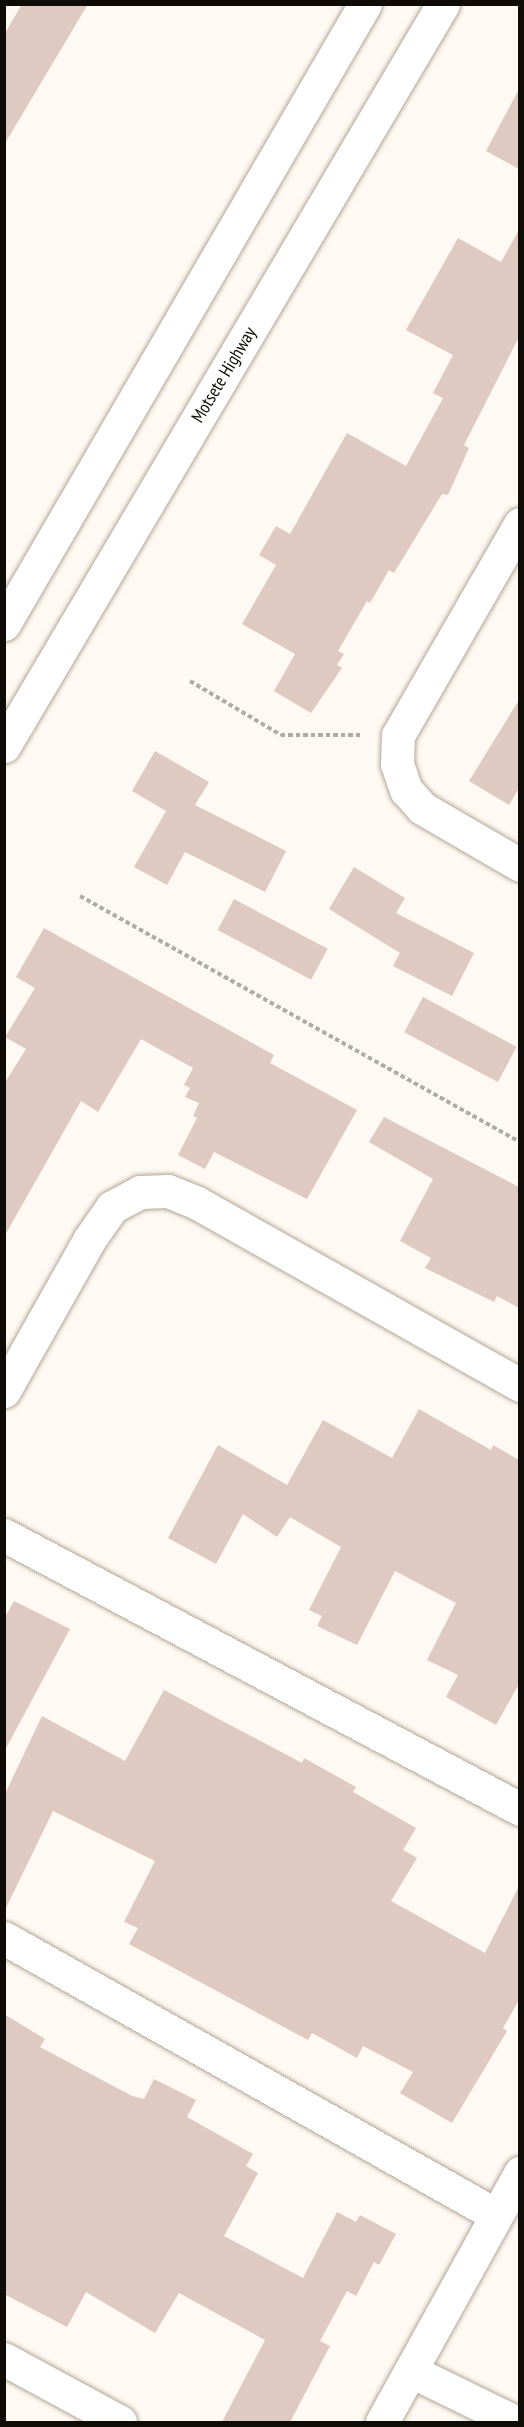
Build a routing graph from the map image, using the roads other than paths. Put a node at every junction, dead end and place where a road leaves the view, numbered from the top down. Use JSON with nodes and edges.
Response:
{"nodes":[{"id":1,"x":366,"y":4,"type":"edge"},
{"id":2,"x":443,"y":4,"type":"edge"},
{"id":3,"x":519,"y":524,"type":"edge"},
{"id":4,"x":4,"y":624,"type":"edge"},
{"id":5,"x":4,"y":746,"type":"edge"},
{"id":6,"x":519,"y":865,"type":"edge"},
{"id":7,"x":519,"y":1385,"type":"edge"},
{"id":8,"x":4,"y":1391,"type":"edge"},
{"id":9,"x":4,"y":1535,"type":"edge"},
{"id":10,"x":519,"y":1809,"type":"edge"},
{"id":11,"x":4,"y":1938,"type":"edge"},
{"id":12,"x":519,"y":2173,"type":"edge"},
{"id":13,"x":496,"y":2215,"type":"junction"},
{"id":14,"x":4,"y":2359,"type":"edge"},
{"id":15,"x":411,"y":2371,"type":"junction"},
{"id":16,"x":120,"y":2422,"type":"edge"},
{"id":17,"x":382,"y":2422,"type":"edge"},
{"id":18,"x":515,"y":2422,"type":"edge"}],
"edges":[{"from":1,"to":4,"type":"main road"},
{"from":2,"to":5,"type":"main road","name":"Motsete Highway"},
{"from":3,"to":6,"type":"main road"},
{"from":7,"to":8,"type":"main road"},
{"from":9,"to":10,"type":"main road"},
{"from":11,"to":13,"type":"main road"},
{"from":12,"to":13,"type":"main road"},
{"from":13,"to":15,"type":"main road"},
{"from":14,"to":16,"type":"main road"},
{"from":15,"to":17,"type":"main road"},
{"from":15,"to":18,"type":"main road"}]}
